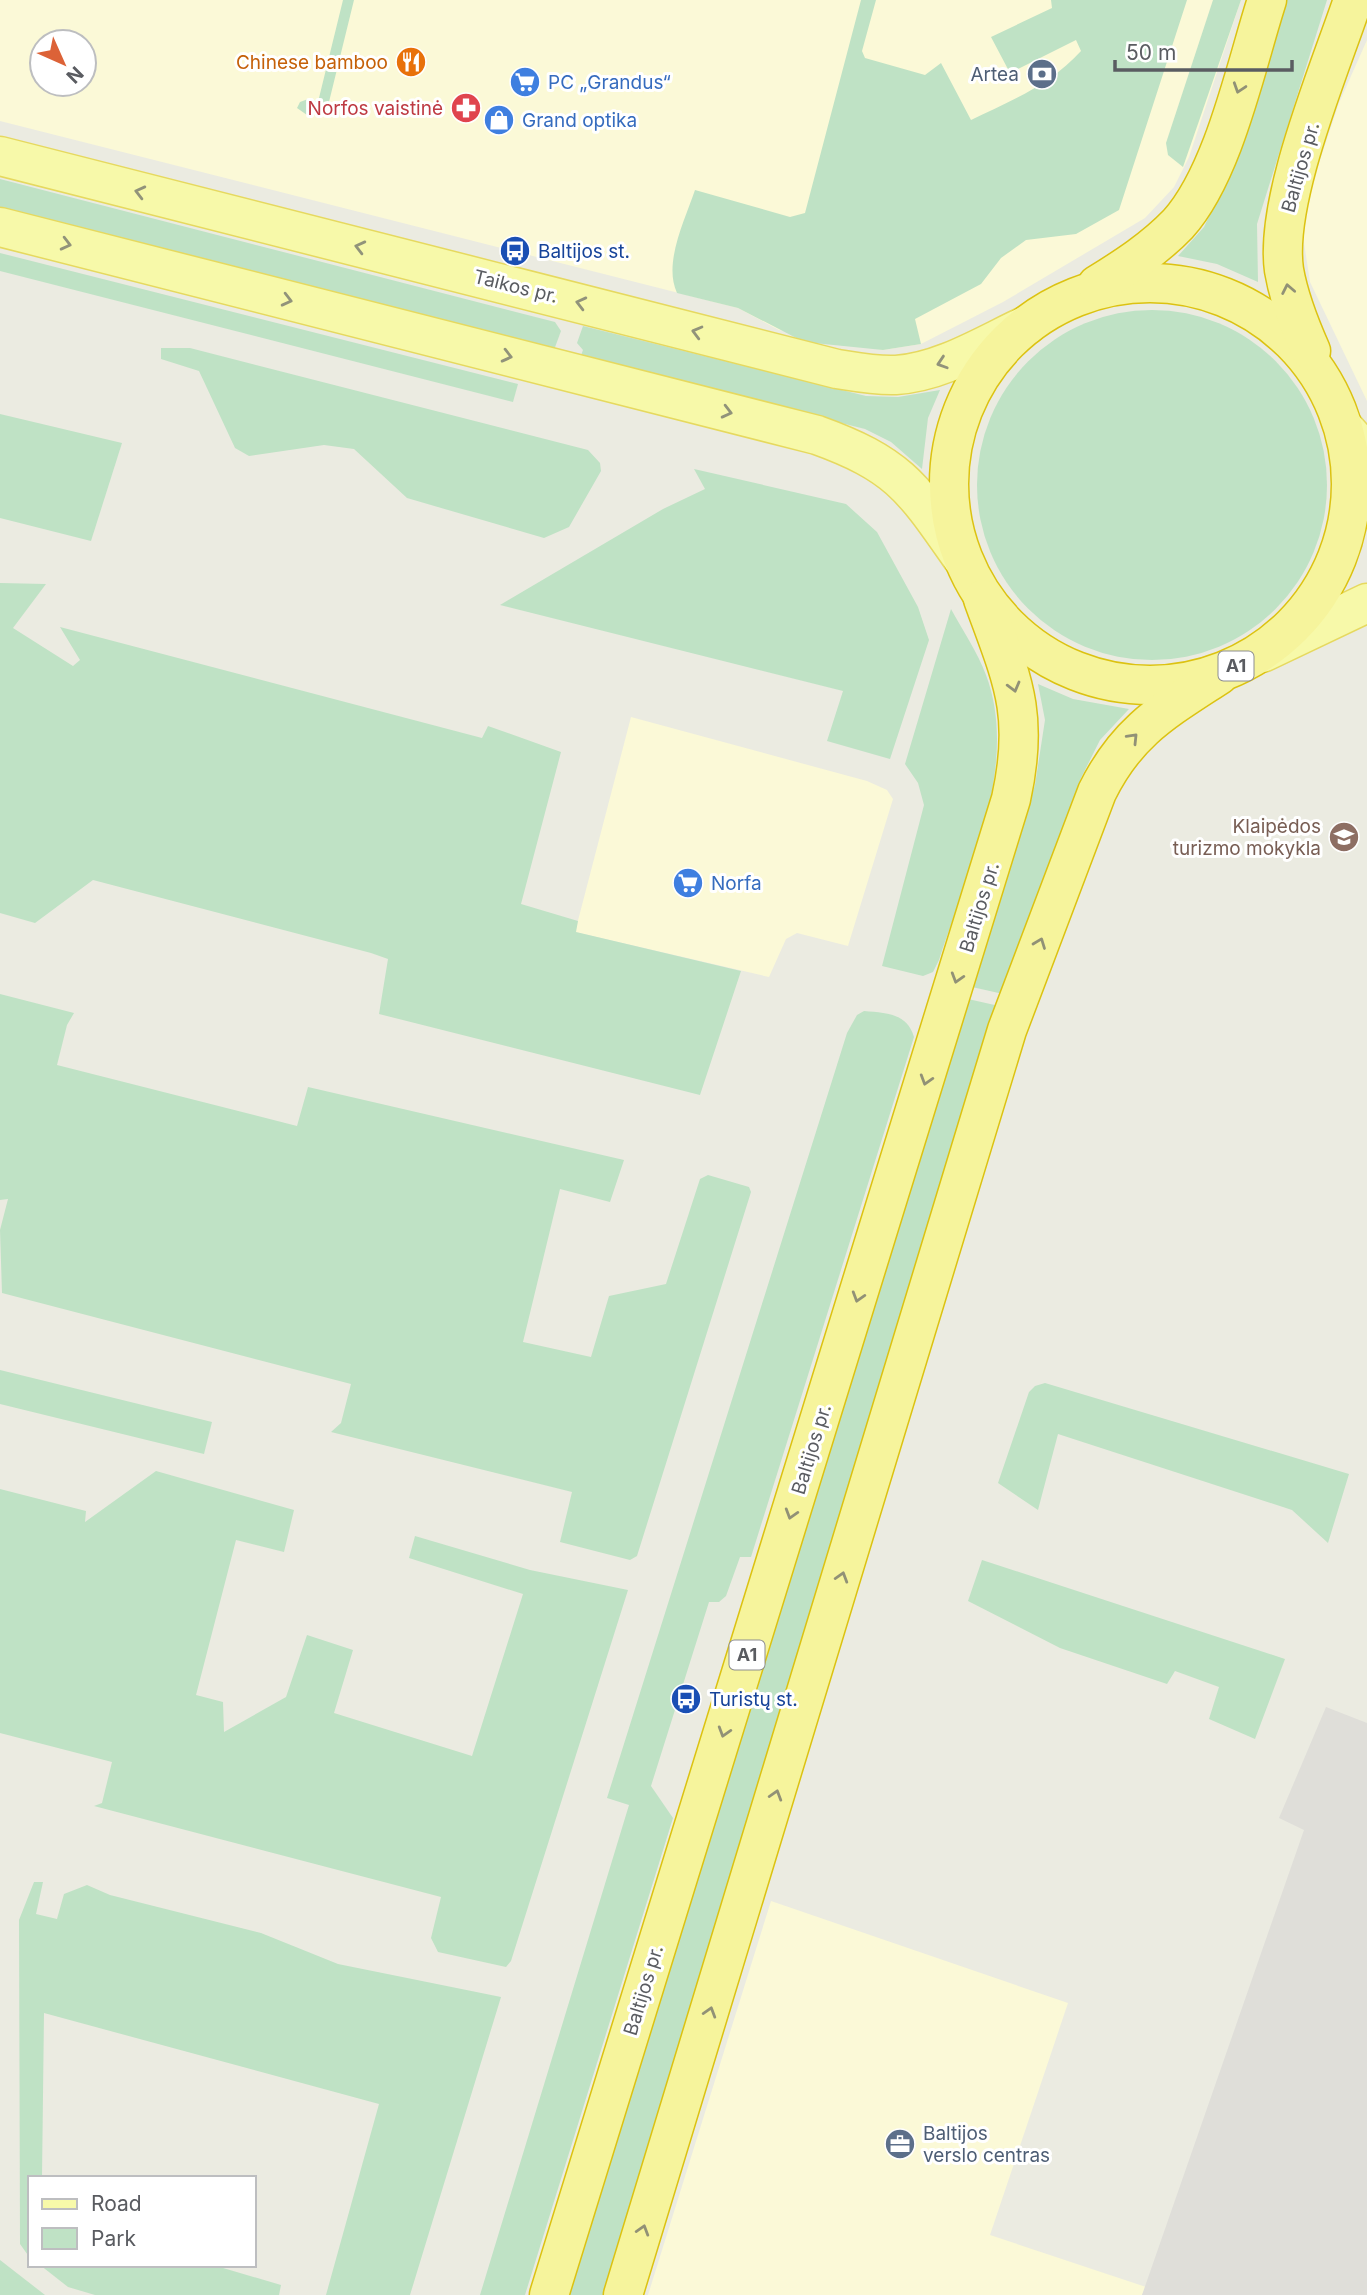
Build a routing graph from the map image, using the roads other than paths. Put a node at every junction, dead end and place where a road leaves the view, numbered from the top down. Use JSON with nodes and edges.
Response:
{"nodes":[{"id":1,"x":1267,"y":0,"type":"edge"},
{"id":2,"x":1353,"y":0,"type":"edge"},
{"id":3,"x":0,"y":156,"type":"edge"},
{"id":4,"x":0,"y":227,"type":"edge"},
{"id":5,"x":1081,"y":295,"type":"junction"},
{"id":6,"x":1027,"y":325,"type":"junction"},
{"id":7,"x":1321,"y":376,"type":"junction"},
{"id":8,"x":1356,"y":442,"type":"edge"},
{"id":9,"x":962,"y":558,"type":"junction"},
{"id":10,"x":983,"y":599,"type":"junction"},
{"id":11,"x":1367,"y":603,"type":"edge"},
{"id":12,"x":1262,"y":653,"type":"junction"},
{"id":13,"x":1219,"y":675,"type":"junction"},
{"id":14,"x":549,"y":2295,"type":"edge"},
{"id":15,"x":623,"y":2295,"type":"edge"}],
"edges":[{"from":1,"to":5,"type":"highway","one_way":true},
{"from":7,"to":2,"type":"highway","name":"Baltijos pr.","one_way":true},
{"from":6,"to":3,"type":"main road","name":"Taikos pr.","one_way":true},
{"from":4,"to":9,"type":"main road","one_way":true},
{"from":5,"to":6,"type":"highway","number":"A1"},
{"from":5,"to":7,"type":"highway","number":"A1"},
{"from":6,"to":9,"type":"highway","number":"A1"},
{"from":7,"to":8,"type":"highway","number":"A1"},
{"from":8,"to":12,"type":"highway","number":"A1"},
{"from":9,"to":10,"type":"highway","number":"A1"},
{"from":10,"to":13,"type":"highway","number":"A1"},
{"from":10,"to":14,"type":"highway","name":"Baltijos pr.","number":"A1","one_way":true},
{"from":11,"to":12,"type":"main road","number":"A1"},
{"from":12,"to":13,"type":"highway","number":"A1"},
{"from":15,"to":13,"type":"highway","number":"A1","one_way":true}]}
